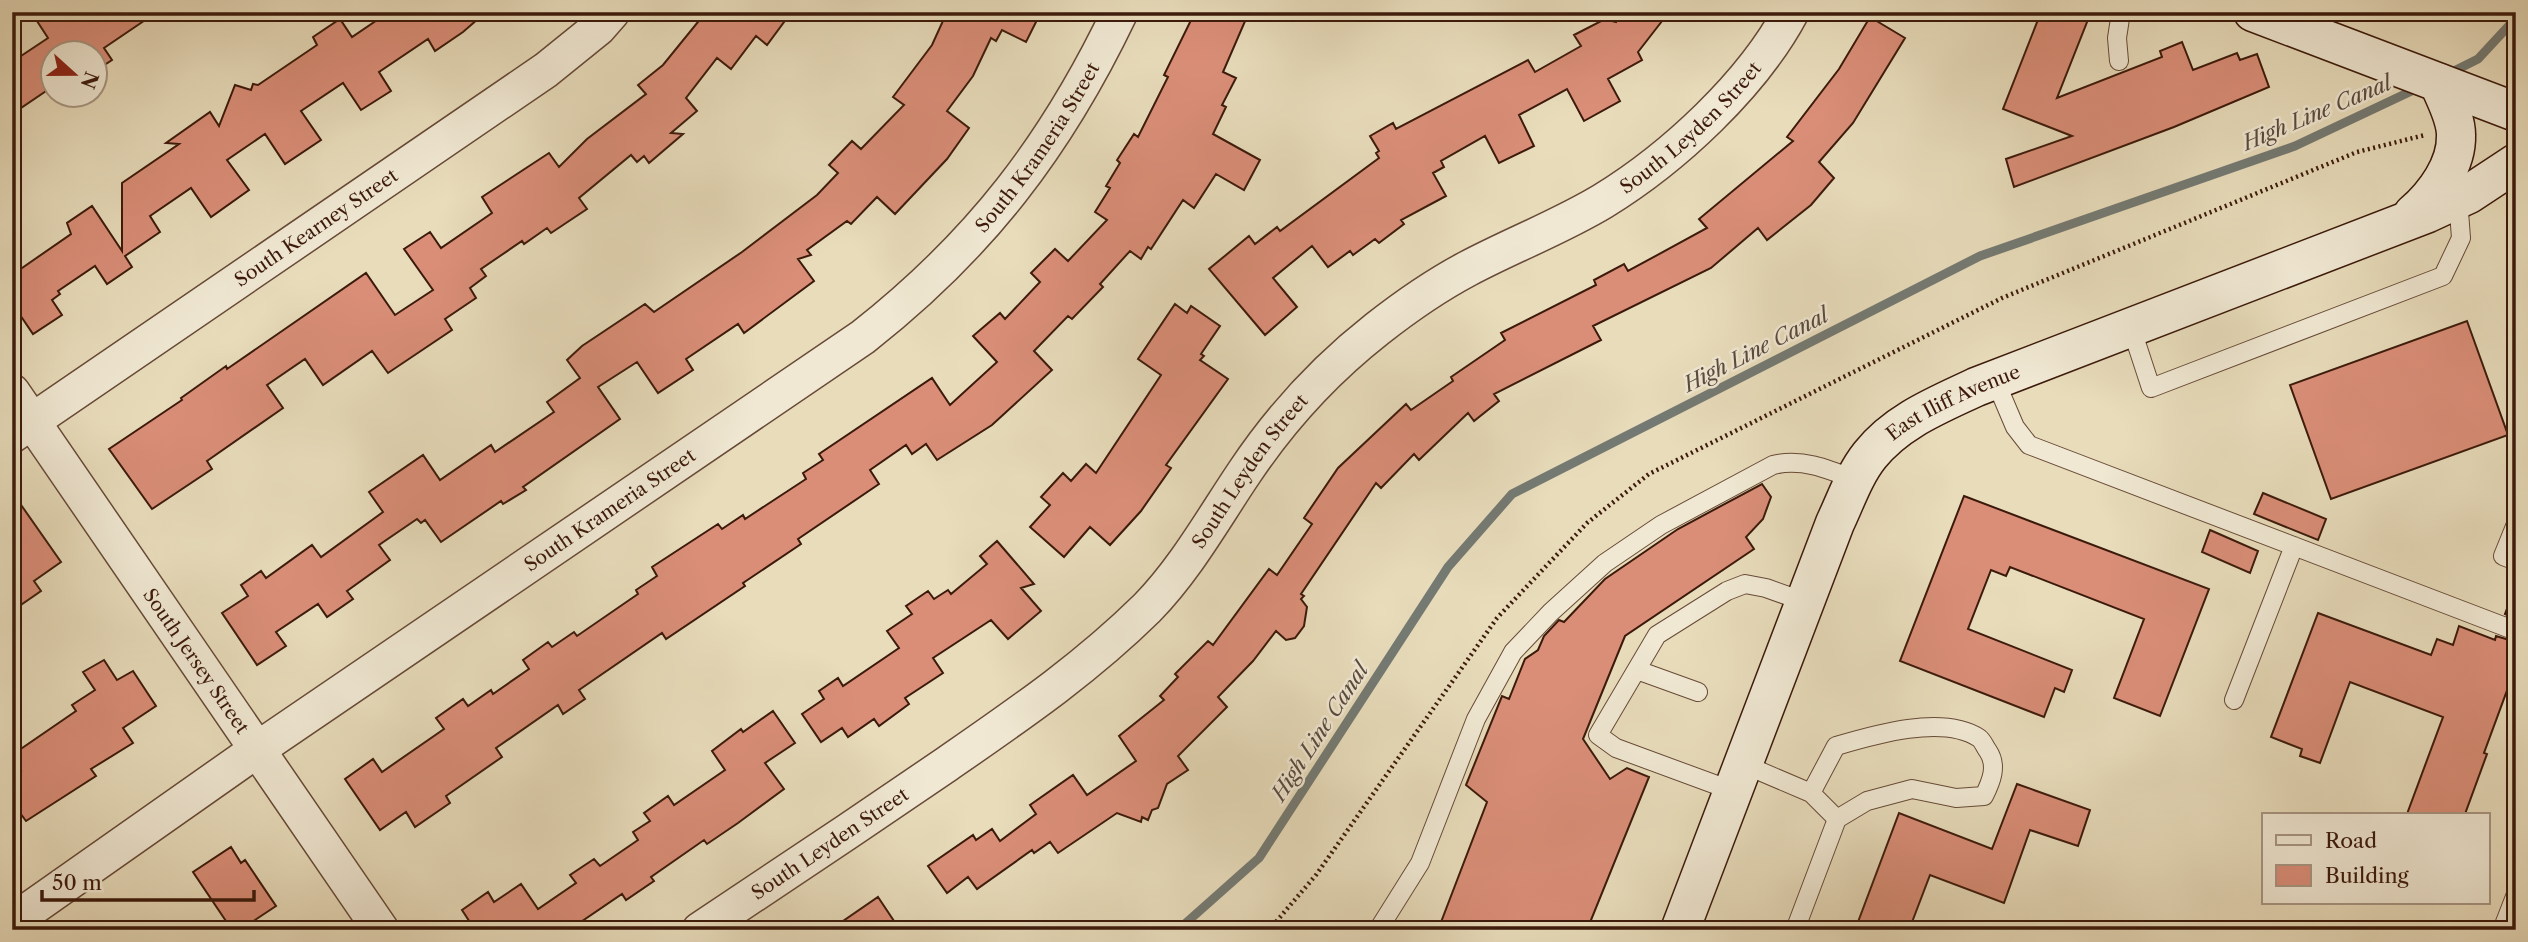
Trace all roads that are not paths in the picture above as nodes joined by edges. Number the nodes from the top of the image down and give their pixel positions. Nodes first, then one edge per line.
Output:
1 (612, 12) edge
2 (1119, 12) edge
3 (1791, 12) edge
4 (2121, 12) edge
5 (2253, 12) edge
6 (2119, 61) dead end
7 (2437, 82) junction
8 (2516, 112) edge
9 (2516, 163) edge
10 (2458, 199) junction
11 (2406, 221) junction
12 (2131, 327) junction
13 (1995, 380) junction
14 (12, 392) edge
15 (22, 428) edge
16 (1854, 480) junction
17 (2516, 524) edge
18 (2294, 546) junction
19 (2516, 561) edge
20 (1805, 602) junction
21 (2516, 631) edge
22 (1637, 670) junction
23 (1698, 692) dead end
24 (2234, 700) dead end
25 (258, 750) junction
26 (1738, 778) junction
27 (1811, 793) junction
28 (1837, 819) junction
29 (2516, 894) edge
30 (12, 922) edge
31 (381, 930) edge
32 (700, 930) edge
33 (1378, 930) edge
34 (1680, 930) edge
35 (1795, 930) edge
36 (2502, 930) edge

1 - 15 street, South Kearney Street
2 - 25 street, South Krameria Street
3 - 32 street, South Leyden Street
4 - 6 lane
5 - 7 street
7 - 8 street
7 - 11 street
9 - 10 street, East Iliff Avenue
10 - 11 street, East Iliff Avenue
10 - 12 lane
11 - 12 street, East Iliff Avenue
12 - 13 street, East Iliff Avenue
13 - 16 street, East Iliff Avenue
13 - 18 lane
14 - 15 street, South Jersey Street
15 - 25 street, South Jersey Street
16 - 20 street, East Iliff Avenue
16 - 33 lane
17 - 19 lane
18 - 21 lane
18 - 24 lane
20 - 22 lane
20 - 26 street, East Iliff Avenue
22 - 23 lane
22 - 26 lane
25 - 30 street, South Krameria Street
25 - 31 street, South Jersey Street
26 - 27 lane
26 - 34 street, East Iliff Avenue
27 - 28 lane
27 - 28 lane
28 - 35 lane
29 - 36 lane

